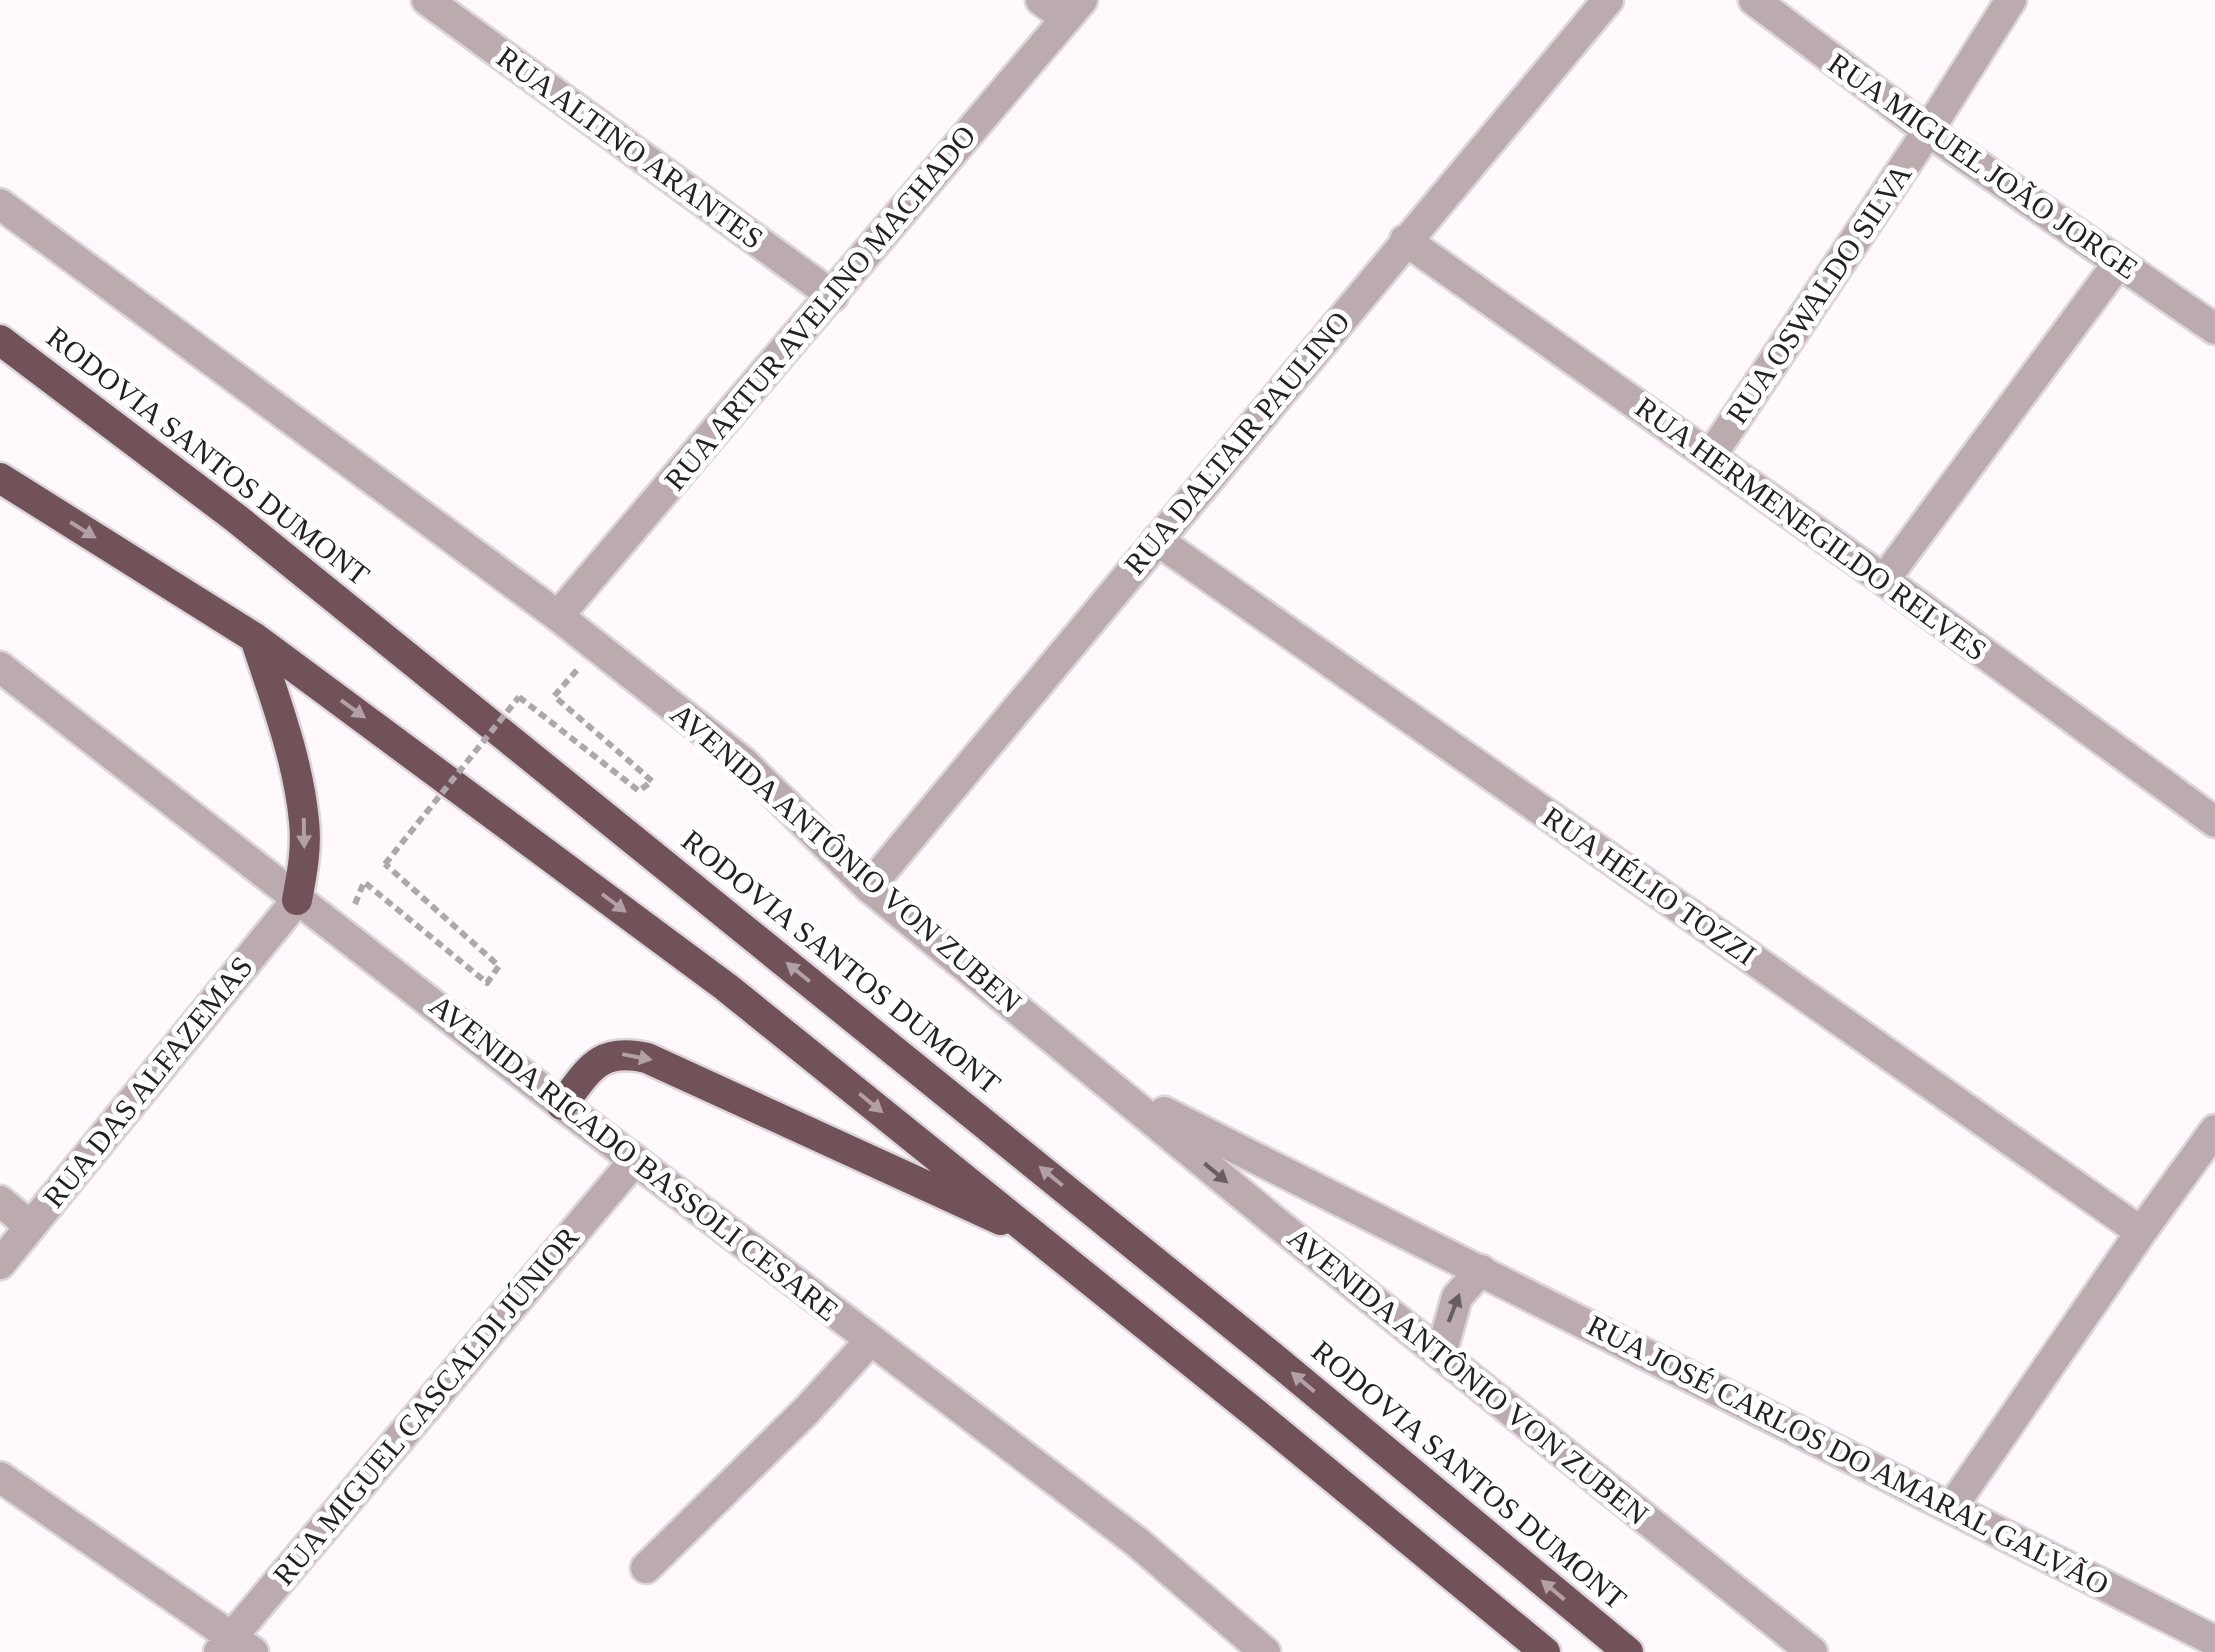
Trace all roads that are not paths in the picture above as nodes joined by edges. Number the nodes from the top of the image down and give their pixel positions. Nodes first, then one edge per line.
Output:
1 (428, 0) edge
2 (1040, 0) edge
3 (1608, 0) edge
4 (1754, 0) edge
5 (2012, 0) edge
6 (1074, 9) edge
7 (1928, 131) junction
8 (0, 204) edge
9 (1405, 240) junction
10 (2119, 262) junction
11 (833, 296) junction
12 (2215, 328) edge
13 (0, 340) edge
14 (1710, 457) junction
15 (0, 478) edge
16 (1157, 540) junction
17 (1884, 580) junction
18 (558, 616) junction
19 (255, 638) junction
20 (0, 668) edge
21 (2215, 822) edge
22 (868, 887) junction
23 (298, 900) junction
24 (1115, 1088) junction
25 (562, 1105) junction
26 (2215, 1130) edge
27 (634, 1160) junction
28 (0, 1201) edge
29 (30, 1226) junction
30 (2141, 1232) junction
31 (1034, 1234) junction
32 (0, 1264) edge
33 (1481, 1270) junction
34 (871, 1340) junction
35 (1441, 1354) junction
36 (0, 1478) edge
37 (1952, 1507) junction
38 (646, 1568) dead end
39 (2215, 1641) edge
40 (234, 1647) edge
41 (1265, 1652) edge
42 (1545, 1652) edge
43 (1628, 1652) edge
44 (1812, 1652) edge

1 - 11 street, RUA ALTINO ARANTES
2 - 6 street
3 - 9 street, RUA DALTAIR PAULINO
4 - 7 street, RUA MIGUEL JOÃO JORGE
5 - 7 street, RUA OSWALDO SILVA
6 - 11 street, RUA ARTUR AVELINO MACHADO
7 - 10 street, RUA MIGUEL JOÃO JORGE
7 - 14 street, RUA OSWALDO SILVA
8 - 18 street, AVENIDA ANTÔNIO VON ZUBEN
9 - 14 street, RUA HERMENEGILDO RELVES
9 - 16 street, RUA DALTAIR PAULINO
10 - 12 street, RUA MIGUEL JOÃO JORGE
10 - 17 street
11 - 18 street, RUA ARTUR AVELINO MACHADO
43 -> 13 highway, RODOVIA SANTOS DUMONT
14 - 17 street, RUA HERMENEGILDO RELVES
15 -> 19 highway
16 - 22 street, RUA DALTAIR PAULINO
16 - 30 street, RUA HÉLIO TOZZI
17 - 21 street, RUA HERMENEGILDO RELVES
18 - 22 street, AVENIDA ANTÔNIO VON ZUBEN
19 -> 23 highway
19 -> 31 highway
20 - 23 street, AVENIDA RICADO BASSOLI CESARE
22 - 24 street, AVENIDA ANTÔNIO VON ZUBEN
23 - 25 street, AVENIDA RICADO BASSOLI CESARE
23 - 29 street, RUA DAS ALFAZEMAS
24 - 33 street, RUA JOSÉ CARLOS DO AMARAL GALVÃO
24 -> 35 street, AVENIDA ANTÔNIO VON ZUBEN
25 - 27 street, AVENIDA RICADO BASSOLI CESARE
25 -> 31 highway
26 - 30 street
27 - 34 street, AVENIDA RICADO BASSOLI CESARE
27 - 40 street, RUA MIGUEL CASCALDI JÚNIOR
28 - 29 street
29 - 32 street, RUA DAS ALFAZEMAS
30 - 37 street
31 - 42 highway
35 -> 33 street
33 - 37 street, RUA JOSÉ CARLOS DO AMARAL GALVÃO
34 - 38 street
34 - 41 street, AVENIDA RICADO BASSOLI CESARE
35 - 44 street, AVENIDA ANTÔNIO VON ZUBEN
36 - 40 street
37 - 39 street, RUA JOSÉ CARLOS DO AMARAL GALVÃO

